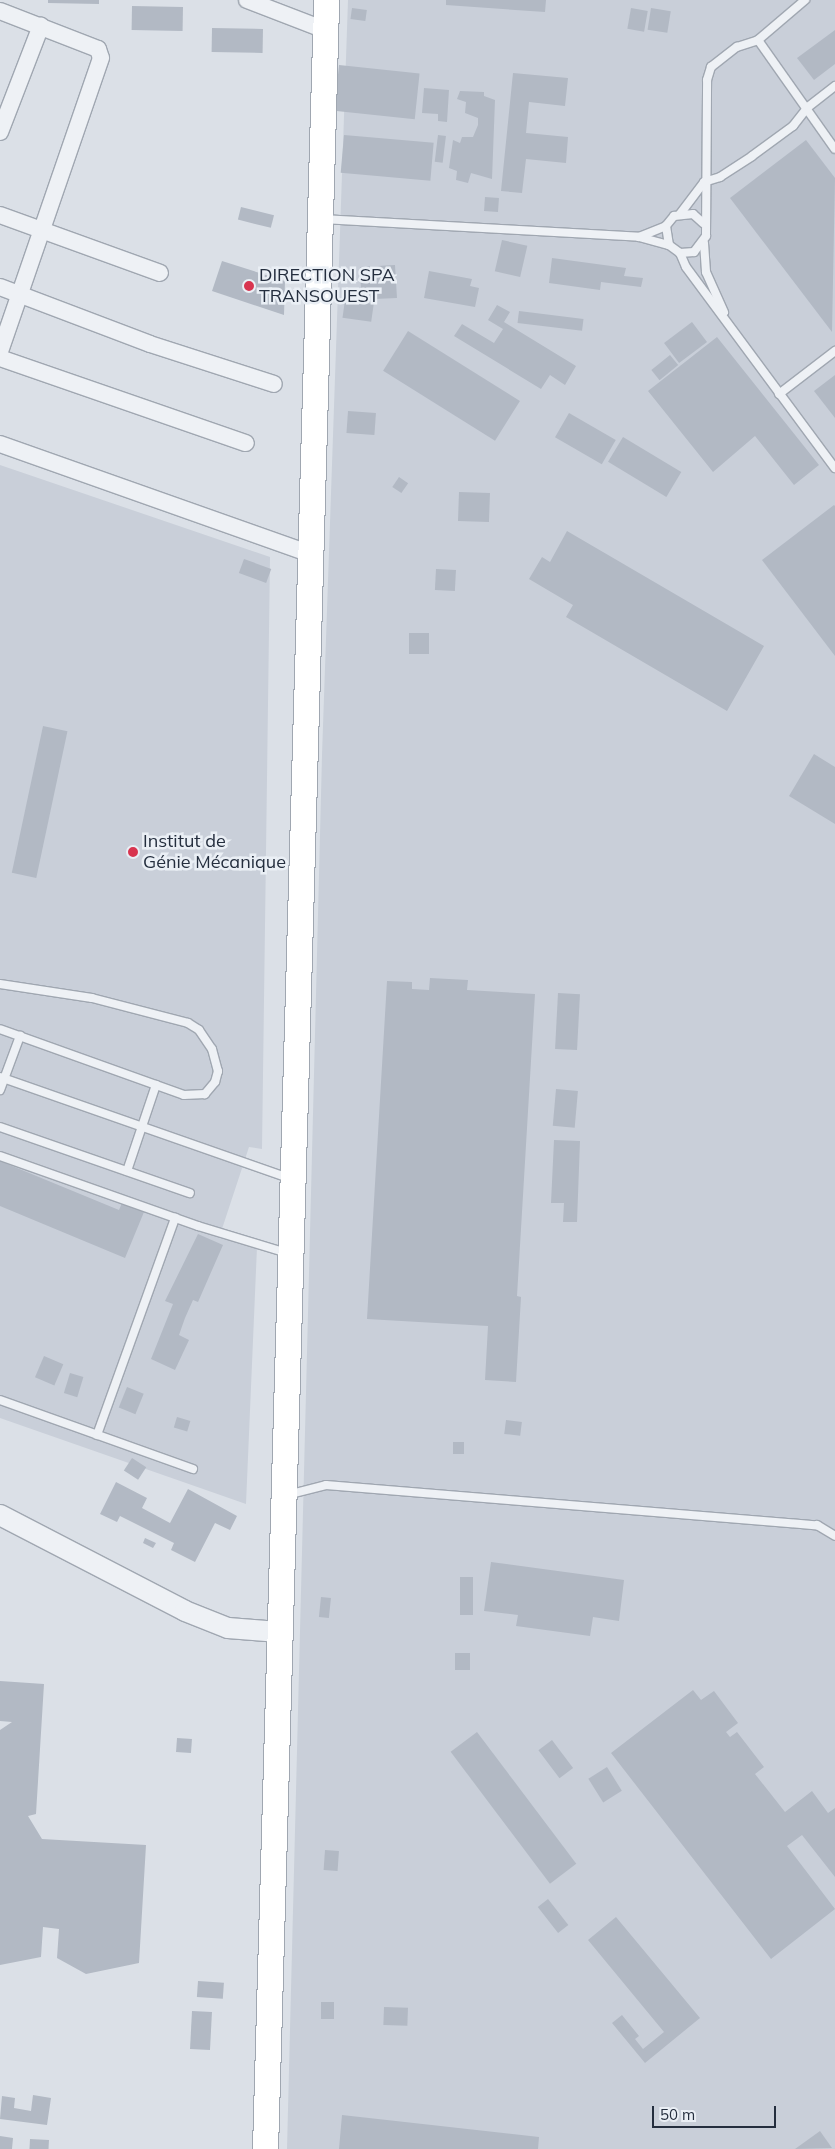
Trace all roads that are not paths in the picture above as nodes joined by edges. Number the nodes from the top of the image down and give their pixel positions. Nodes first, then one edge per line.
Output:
1 (247, 0) edge
2 (326, 0) edge
3 (805, 0) edge
4 (0, 11) edge
5 (40, 26) junction
6 (325, 30) junction
7 (758, 40) junction
8 (835, 86) edge
9 (808, 107) junction
10 (0, 132) edge
11 (835, 149) edge
12 (704, 182) junction
13 (680, 214) junction
14 (0, 215) edge
15 (320, 219) junction
16 (703, 223) junction
17 (666, 226) junction
18 (43, 231) junction
19 (639, 237) junction
20 (704, 243) junction
21 (669, 245) junction
22 (680, 253) junction
23 (160, 273) dead end
24 (0, 287) edge
25 (20, 295) junction
26 (735, 334) junction
27 (835, 351) edge
28 (0, 352) edge
29 (0, 358) edge
30 (274, 384) dead end
31 (779, 394) junction
32 (246, 443) dead end
33 (0, 444) edge
34 (835, 468) edge
35 (311, 554) junction
36 (0, 984) edge
37 (0, 1029) edge
38 (20, 1036) junction
39 (2, 1078) edge
40 (156, 1085) junction
41 (0, 1090) edge
42 (0, 1127) edge
43 (141, 1128) junction
44 (0, 1156) edge
45 (127, 1171) junction
46 (292, 1180) junction
47 (190, 1193) dead end
48 (175, 1218) junction
49 (290, 1254) junction
50 (0, 1400) edge
51 (97, 1435) junction
52 (193, 1470) dead end
53 (283, 1496) junction
54 (0, 1515) edge
55 (835, 1536) edge
56 (279, 1632) junction
57 (265, 2149) edge

1 - 6 street
2 - 6 main road
3 - 7 lane
4 - 5 street
5 - 10 street
5 - 18 street
6 - 15 main road
7 - 9 lane
7 - 12 lane
8 - 9 lane
9 - 11 lane
9 - 12 lane
12 - 13 lane
12 - 16 lane
13 - 16 lane
13 - 17 lane
14 - 18 street
15 - 19 lane
15 - 35 main road
16 - 20 lane
17 - 19 lane
17 - 21 lane
18 - 23 street
18 - 25 street
19 - 21 lane
20 - 22 lane
20 - 26 lane
21 - 22 lane
22 - 26 lane
24 - 25 street
25 - 28 street
25 - 30 street
26 - 31 lane
27 - 31 lane
29 - 32 street
31 - 34 lane
33 - 35 street
35 - 46 main road
36 - 40 lane
37 - 38 lane
38 - 39 lane
38 - 40 lane
39 - 41 lane
39 - 43 lane
40 - 43 lane
42 - 45 lane
43 - 45 lane
43 - 46 lane
44 - 48 lane
45 - 47 lane
46 - 49 main road
48 - 49 lane
48 - 51 lane
49 - 53 main road
50 - 51 lane
51 - 52 lane
53 - 55 lane
53 - 56 main road
54 - 56 street
56 - 57 main road

